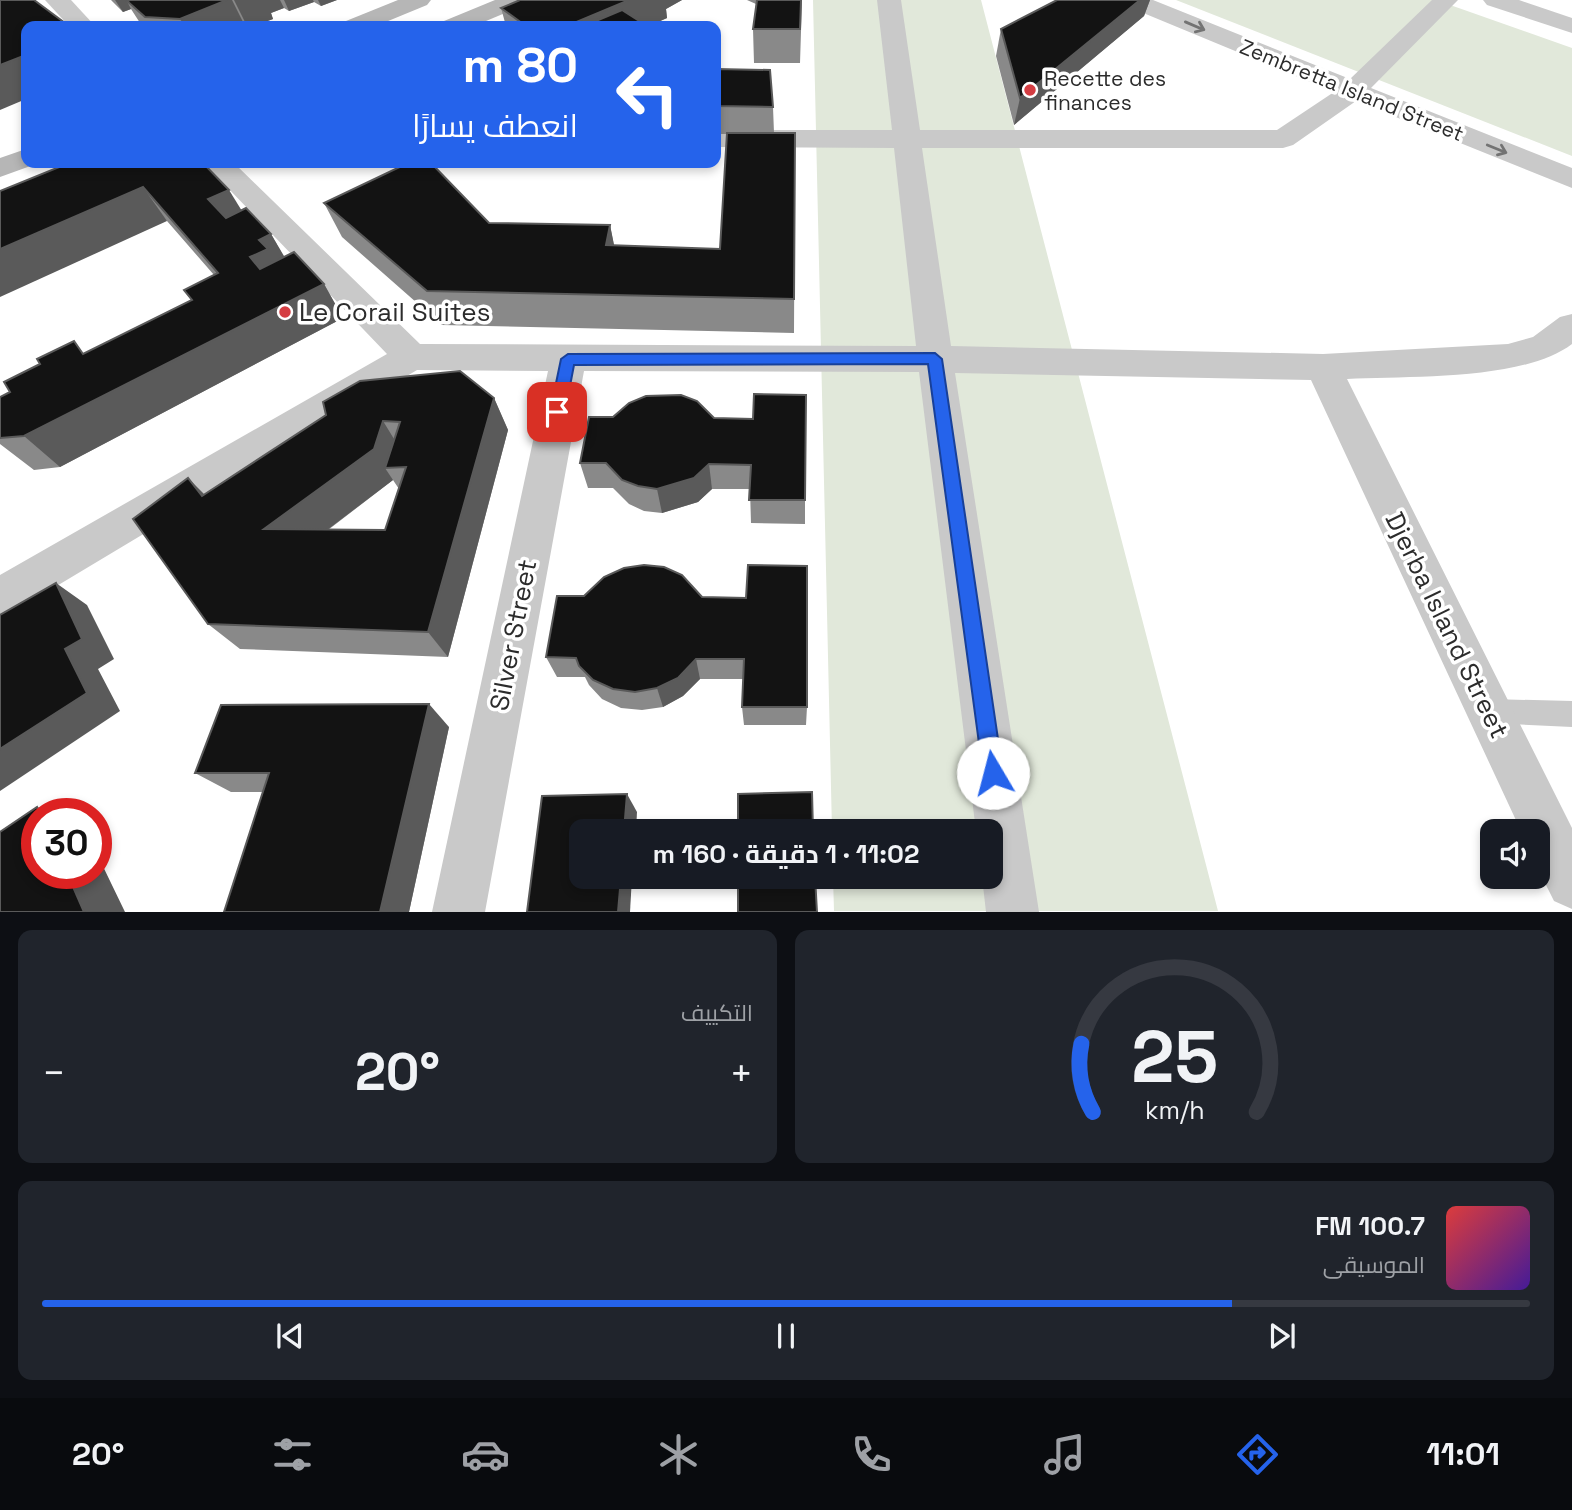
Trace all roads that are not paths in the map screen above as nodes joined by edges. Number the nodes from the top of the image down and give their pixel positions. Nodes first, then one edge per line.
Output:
1 (57, 0) edge
2 (419, 0) edge
3 (516, 0) edge
4 (889, 0) edge
5 (1132, 0) edge
6 (1447, 0) edge
7 (1495, 0) edge
8 (78, 21) edge
9 (367, 21) edge
10 (468, 21) edge
11 (1572, 26) edge
12 (1353, 91) junction
13 (721, 139) edge
14 (907, 139) junction
15 (21, 160) edge
16 (0, 168) edge
17 (223, 168) edge
18 (1572, 179) edge
19 (1572, 326) edge
20 (411, 357) junction
21 (568, 359) junction
22 (935, 359) junction
23 (1323, 367) junction
24 (0, 597) edge
25 (1489, 711) junction
26 (1572, 714) edge
27 (1572, 883) edge
28 (458, 912) edge
29 (1013, 912) edge

1 - 8 street
2 - 9 main road
3 - 10 main road
4 - 14 street
5 -> 12 street, Zembretta Island Street
6 - 12 street
7 - 11 street
12 - 14 street
12 -> 18 street, Zembretta Island Street
13 - 14 street
14 - 22 street
15 - 16 main road
17 - 20 street
19 - 23 street
20 - 21 street
20 - 24 street
21 - 22 street
21 - 28 street, Silver Street
22 - 23 street
22 - 29 street
23 - 25 street, Djerba Island Street
25 - 26 lane
25 - 27 street, Djerba Island Street

